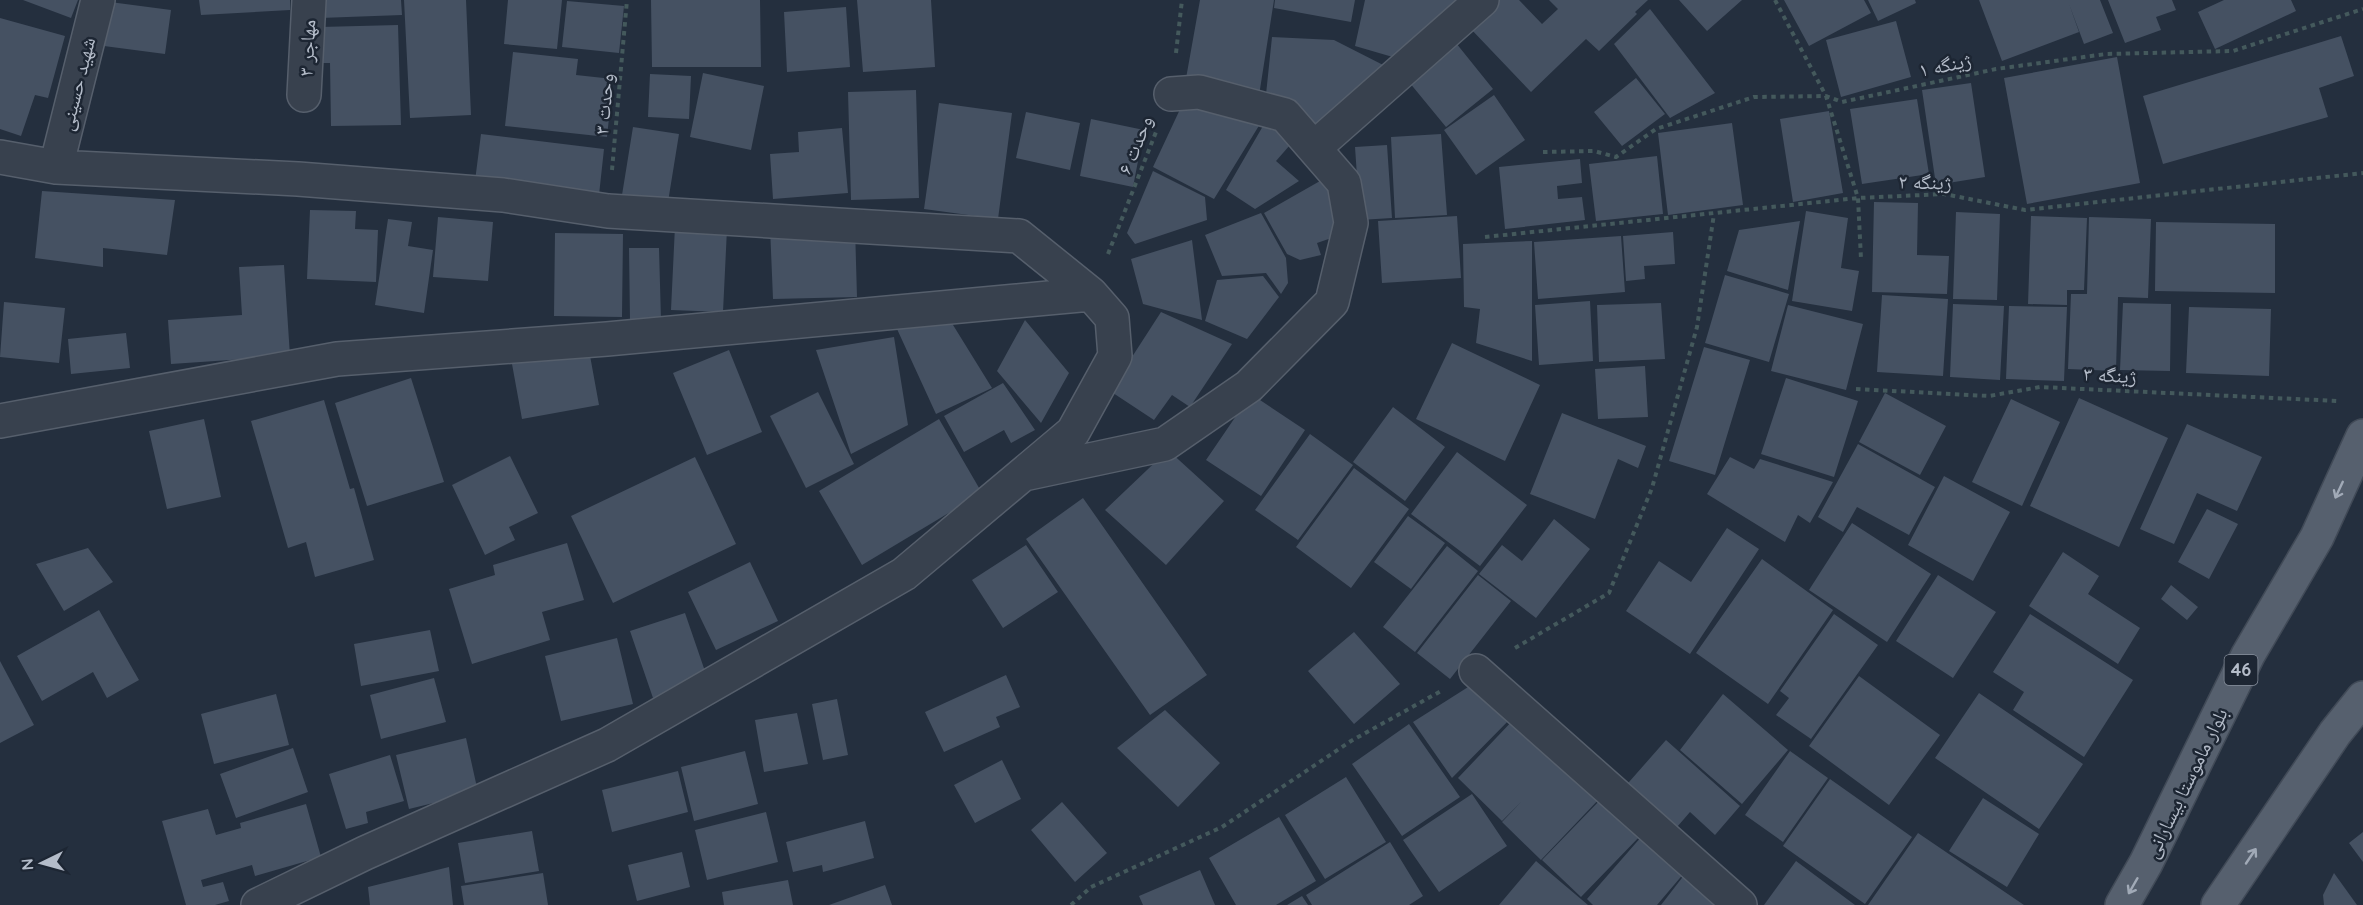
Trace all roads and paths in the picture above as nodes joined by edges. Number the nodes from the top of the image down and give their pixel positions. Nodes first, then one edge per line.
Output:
1 (98, 0) edge
2 (309, 0) edge
3 (627, 0) edge
4 (1182, 0) edge
5 (1482, 0) edge
6 (1775, 0) edge
7 (2363, 9) edge
8 (1171, 94) junction
9 (304, 95) dead end
10 (1826, 96) junction
11 (1314, 148) junction
12 (1543, 152) dead end
13 (0, 157) edge
14 (56, 167) junction
15 (2363, 173) edge
16 (1858, 198) junction
17 (608, 210) junction
18 (1714, 214) junction
19 (1485, 237) dead end
20 (1861, 259) dead end
21 (1092, 294) junction
22 (1856, 389) dead end
23 (2339, 401) dead end
24 (0, 421) edge
25 (2363, 436) edge
26 (1019, 475) junction
27 (1476, 671) junction
28 (2363, 698) edge
29 (2223, 902) edge
30 (258, 905) edge
31 (1071, 905) edge
32 (1740, 905) edge
33 (2122, 905) edge

1 - 14 street, شهید حسینی
2 - 9 street, مهاجر ۳
3 - 17 path, وحدت ۳
4 - 8 path, وحدت ۶
5 - 11 street
6 - 10 path
7 - 10 path, ژینگه ۱
8 - 11 street
8 - 21 path, وحدت ۶
10 - 12 path, ژینگه ۱
10 - 16 path
11 - 26 street
13 - 14 street
14 - 17 street
15 - 16 path, ژینگه ۲
16 - 18 path, ژینگه ۲
16 - 20 path
17 - 21 street
18 - 19 path, ژینگه ۲
18 - 27 path
21 - 24 street
21 - 26 street
22 - 23 path, ژینگه ۳
25 -> 33 main road, بلوار ماموستا بیسارانی / 46
26 - 30 street
27 - 31 path
27 - 32 street
29 -> 28 main road

